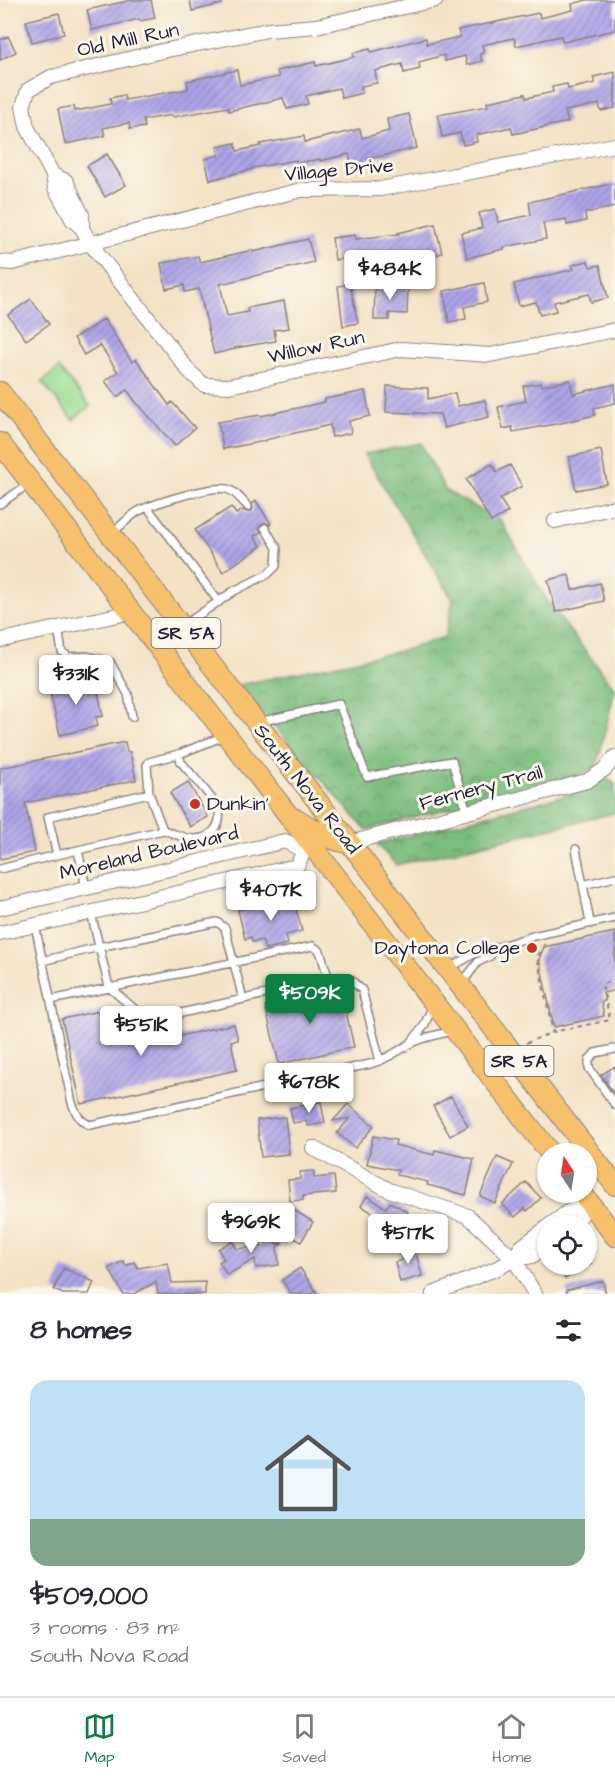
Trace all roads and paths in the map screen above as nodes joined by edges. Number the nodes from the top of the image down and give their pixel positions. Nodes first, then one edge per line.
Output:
1 (436, 0) edge
2 (615, 145) edge
3 (90, 243) junction
4 (6, 262) edge
5 (0, 272) edge
6 (615, 330) edge
7 (0, 393) edge
8 (0, 443) edge
9 (31, 482) junction
10 (0, 504) edge
11 (248, 507) dead end
12 (615, 507) edge
13 (148, 508) junction
14 (555, 521) dead end
15 (265, 528) dead end
16 (110, 535) junction
17 (219, 602) junction
18 (132, 612) junction
19 (182, 627) junction
20 (58, 628) junction
21 (1, 641) edge
22 (132, 717) dead end
23 (256, 723) junction
24 (226, 735) junction
25 (179, 754) junction
26 (615, 758) edge
27 (149, 793) junction
28 (467, 812) junction
29 (286, 813) junction
30 (163, 830) junction
31 (349, 843) junction
32 (576, 849) dead end
33 (78, 850) junction
34 (310, 851) junction
35 (57, 855) junction
36 (0, 868) edge
37 (372, 873) junction
38 (615, 877) edge
39 (583, 885) junction
40 (86, 888) junction
41 (0, 908) edge
42 (91, 913) junction
43 (615, 918) edge
44 (590, 923) junction
45 (35, 925) junction
46 (0, 933) edge
47 (99, 947) junction
48 (495, 948) junction
49 (542, 951) dead end
50 (42, 961) junction
51 (234, 964) junction
52 (447, 969) junction
53 (329, 980) junction
54 (615, 980) edge
55 (460, 986) junction
56 (109, 987) junction
57 (243, 999) junction
58 (51, 1000) junction
59 (434, 1002) junction
60 (615, 1019) edge
61 (610, 1020) junction
62 (455, 1030) junction
63 (553, 1032) junction
64 (523, 1044) dead end
65 (409, 1045) junction
66 (615, 1049) edge
67 (380, 1061) junction
68 (615, 1105) edge
69 (542, 1143) edge
70 (314, 1148) dead end
71 (613, 1179) edge
72 (579, 1203) edge
73 (589, 1203) edge
74 (564, 1215) edge
75 (537, 1235) edge
76 (615, 1236) edge
77 (537, 1252) edge
78 (514, 1259) junction
79 (433, 1294) edge
80 (535, 1294) edge

1 - 3 street, Old Mill Run
2 - 3 street, Village Drive
3 - 4 street, Village Drive
3 - 6 street, Willow Run
4 - 5 street
7 - 16 main road, South Nova Road / SR 5A
8 - 9 main road, South Nova Road / SR 5A
9 - 10 lane
9 - 18 main road, South Nova Road / SR 5A
11 - 13 lane
12 - 14 street
13 - 16 lane
13 - 17 lane
15 - 17 lane
16 - 19 main road, South Nova Road / SR 5A
17 - 19 lane
18 - 19 main road
18 - 20 street
18 - 24 main road, South Nova Road / SR 5A
19 - 23 main road, South Nova Road / SR 5A
20 - 21 street
20 - 22 lane
23 - 28 lane
23 - 31 main road, South Nova Road / SR 5A
24 - 25 lane
24 - 29 main road, South Nova Road / SR 5A
25 - 27 lane
25 - 30 lane
26 - 28 street, Fernery Trail
27 - 30 lane
27 - 35 lane
28 - 31 street, Fernery Trail
29 - 31 main road
29 - 34 main road, South Nova Road / SR 5A
30 - 33 lane
31 - 37 main road, South Nova Road / SR 5A
32 - 39 lane
33 - 35 lane
33 - 40 lane
34 - 37 main road
34 - 40 street, Moreland Boulevard
34 - 42 street
34 - 59 main road, South Nova Road / SR 5A
35 - 36 lane
37 - 52 main road, South Nova Road / SR 5A
38 - 39 lane
39 - 44 lane
40 - 41 street, Moreland Boulevard
40 - 42 street
42 - 45 street
42 - 47 lane
43 - 44 lane
44 - 48 lane
45 - 46 street
45 - 50 lane
47 - 50 lane
47 - 51 lane
47 - 56 lane
48 - 52 lane
48 - 55 lane
49 - 63 path
50 - 58 lane
51 - 53 lane
51 - 56 lane
51 - 57 lane
52 - 55 main road, South Nova Road / SR 5A
53 - 57 lane
53 - 67 lane
54 - 61 path
55 - 71 main road, South Nova Road / SR 5A
56 - 57 lane
56 - 58 lane
58 - 67 lane
59 - 62 main road, South Nova Road / SR 5A
59 - 65 lane
60 - 61 path
61 - 63 path
62 - 65 lane
62 - 69 main road, South Nova Road / SR 5A
63 - 64 path
65 - 67 lane
66 - 68 lane
70 - 78 street
72 - 74 street
73 - 76 main road
75 - 78 street
77 - 78 street
78 - 79 street
78 - 80 street

